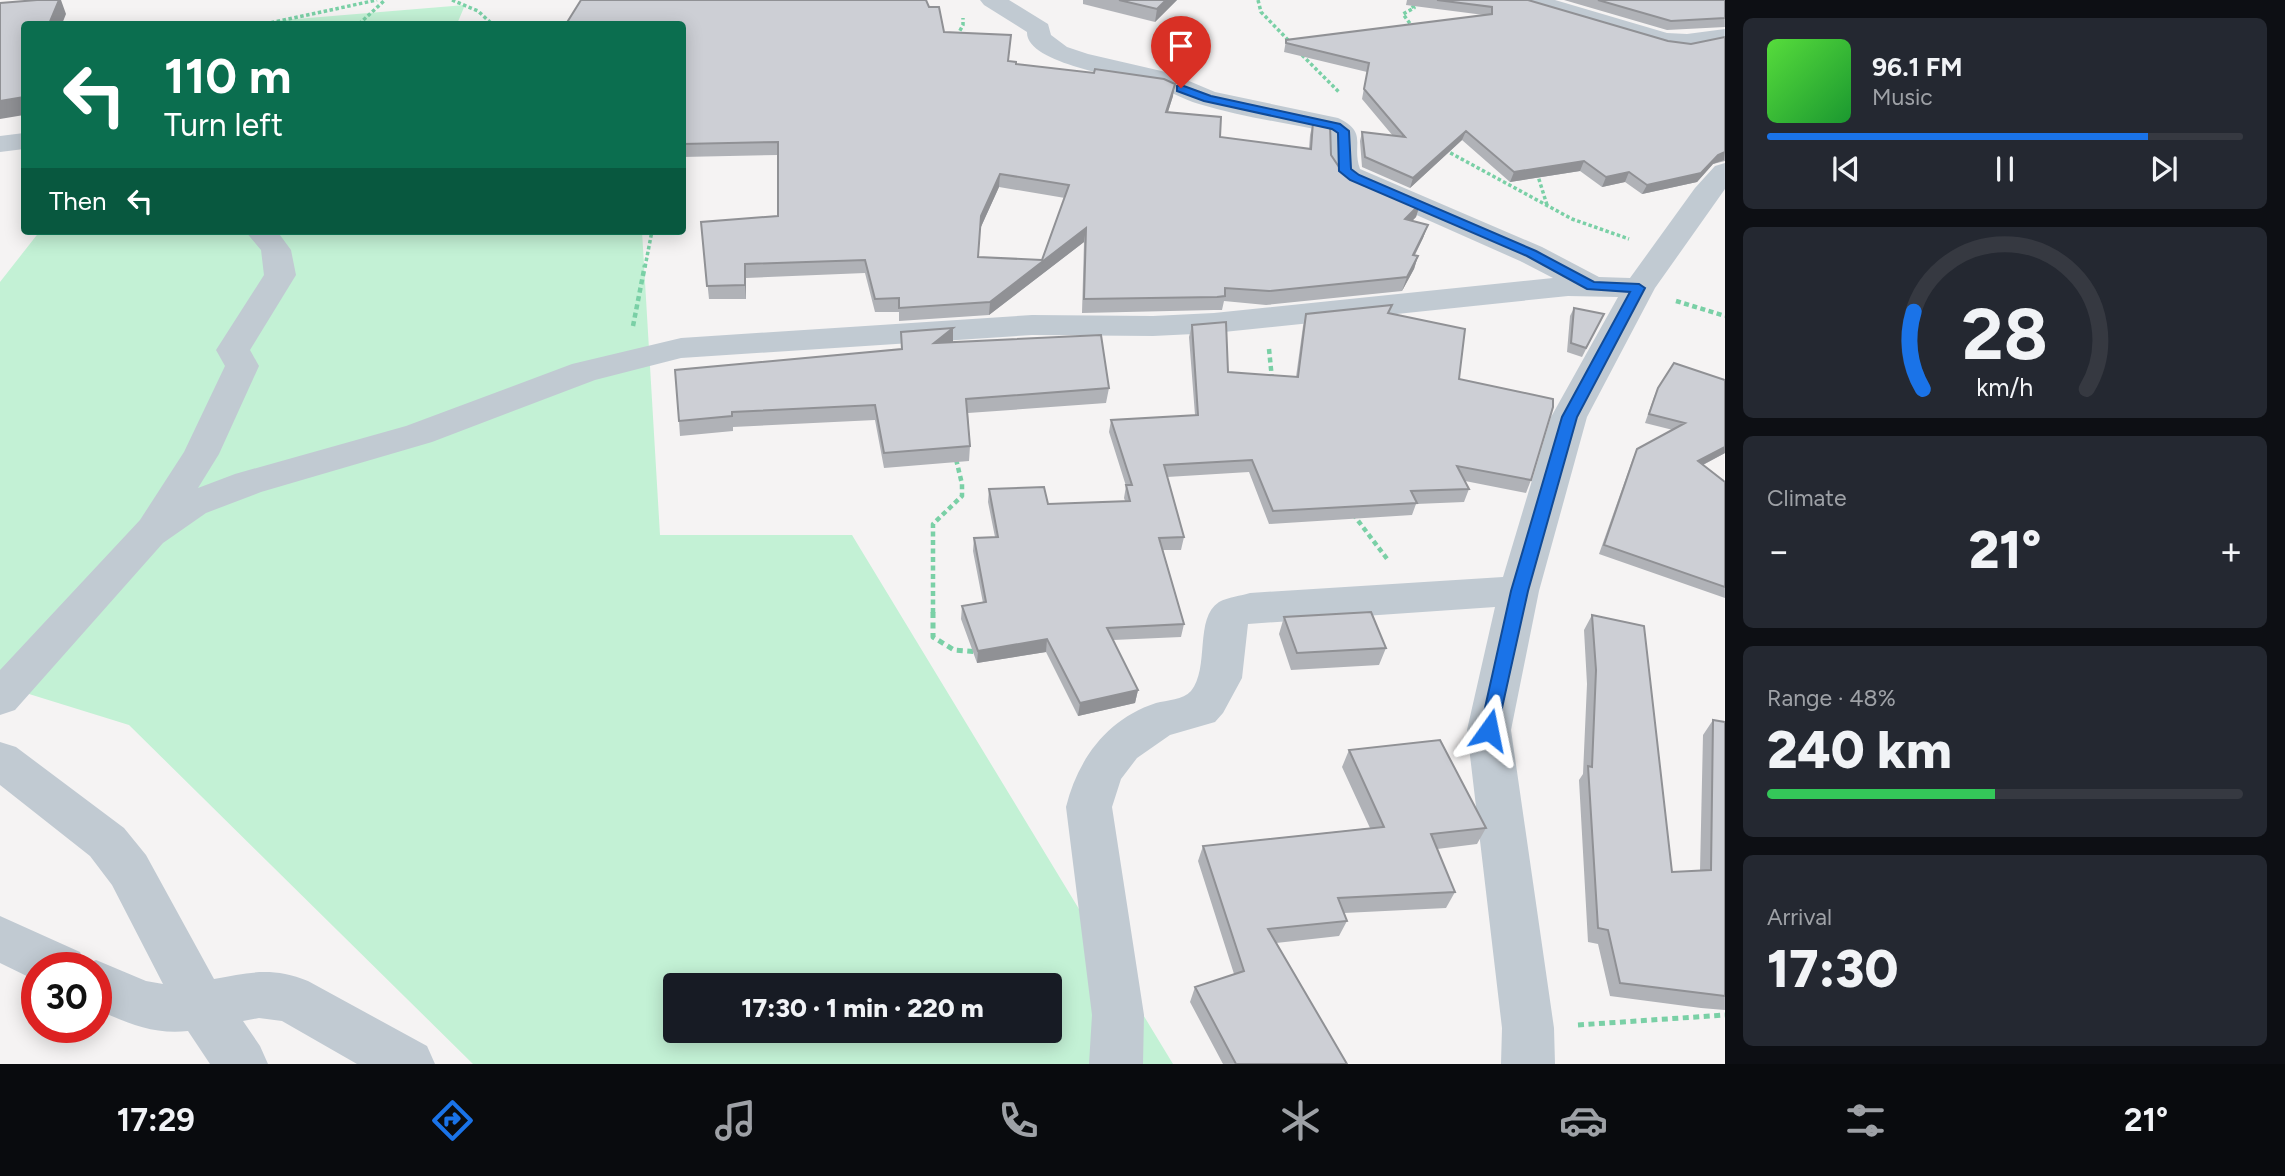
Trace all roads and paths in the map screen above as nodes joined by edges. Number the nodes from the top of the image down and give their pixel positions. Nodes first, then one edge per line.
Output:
1 (377, 0) edge
2 (386, 0) edge
3 (452, 0) edge
4 (992, 0) edge
5 (1258, 0) edge
6 (1409, 0) edge
7 (1529, 0) edge
8 (961, 11) dead end
9 (279, 21) edge
10 (362, 21) edge
11 (489, 21) edge
12 (1417, 32) edge
13 (1725, 36) edge
14 (955, 40) edge
15 (1349, 102) dead end
16 (21, 141) edge
17 (0, 144) edge
18 (1439, 146) edge
19 (1533, 170) edge
20 (1725, 172) edge
21 (1547, 206) junction
22 (265, 235) edge
23 (651, 235) edge
24 (1667, 248) junction
25 (1591, 286) junction
26 (1638, 289) junction
27 (1266, 316) junction
28 (1725, 316) edge
29 (618, 362) junction
30 (1272, 386) edge
31 (954, 448) edge
32 (1350, 510) edge
33 (149, 533) junction
34 (1520, 591) junction
35 (1415, 597) junction
36 (992, 649) edge
37 (0, 698) edge
38 (0, 760) edge
39 (0, 939) edge
40 (28, 952) edge
41 (112, 991) edge
42 (201, 1005) junction
43 (1725, 1015) edge
44 (1528, 1046) edge
45 (241, 1064) edge
46 (408, 1064) edge
47 (1116, 1064) edge

1 - 9 path
2 - 10 path
3 - 11 path
4 - 25 street
5 - 15 path
6 - 12 path
7 - 13 street
8 - 14 path
16 - 17 street
18 - 21 path
19 - 21 path
20 - 24 street
21 - 24 path
22 - 33 street
23 - 29 path
24 - 26 street
25 - 26 street
25 - 27 street
26 - 28 path
26 - 34 street
27 - 29 street
27 - 30 path
29 - 33 street
31 - 36 path
32 - 35 path
33 - 37 street
34 - 35 street
34 - 44 street
35 - 47 street
38 - 42 street
39 - 40 street
41 - 42 street
42 - 45 street
42 - 46 street
43 - 44 path

